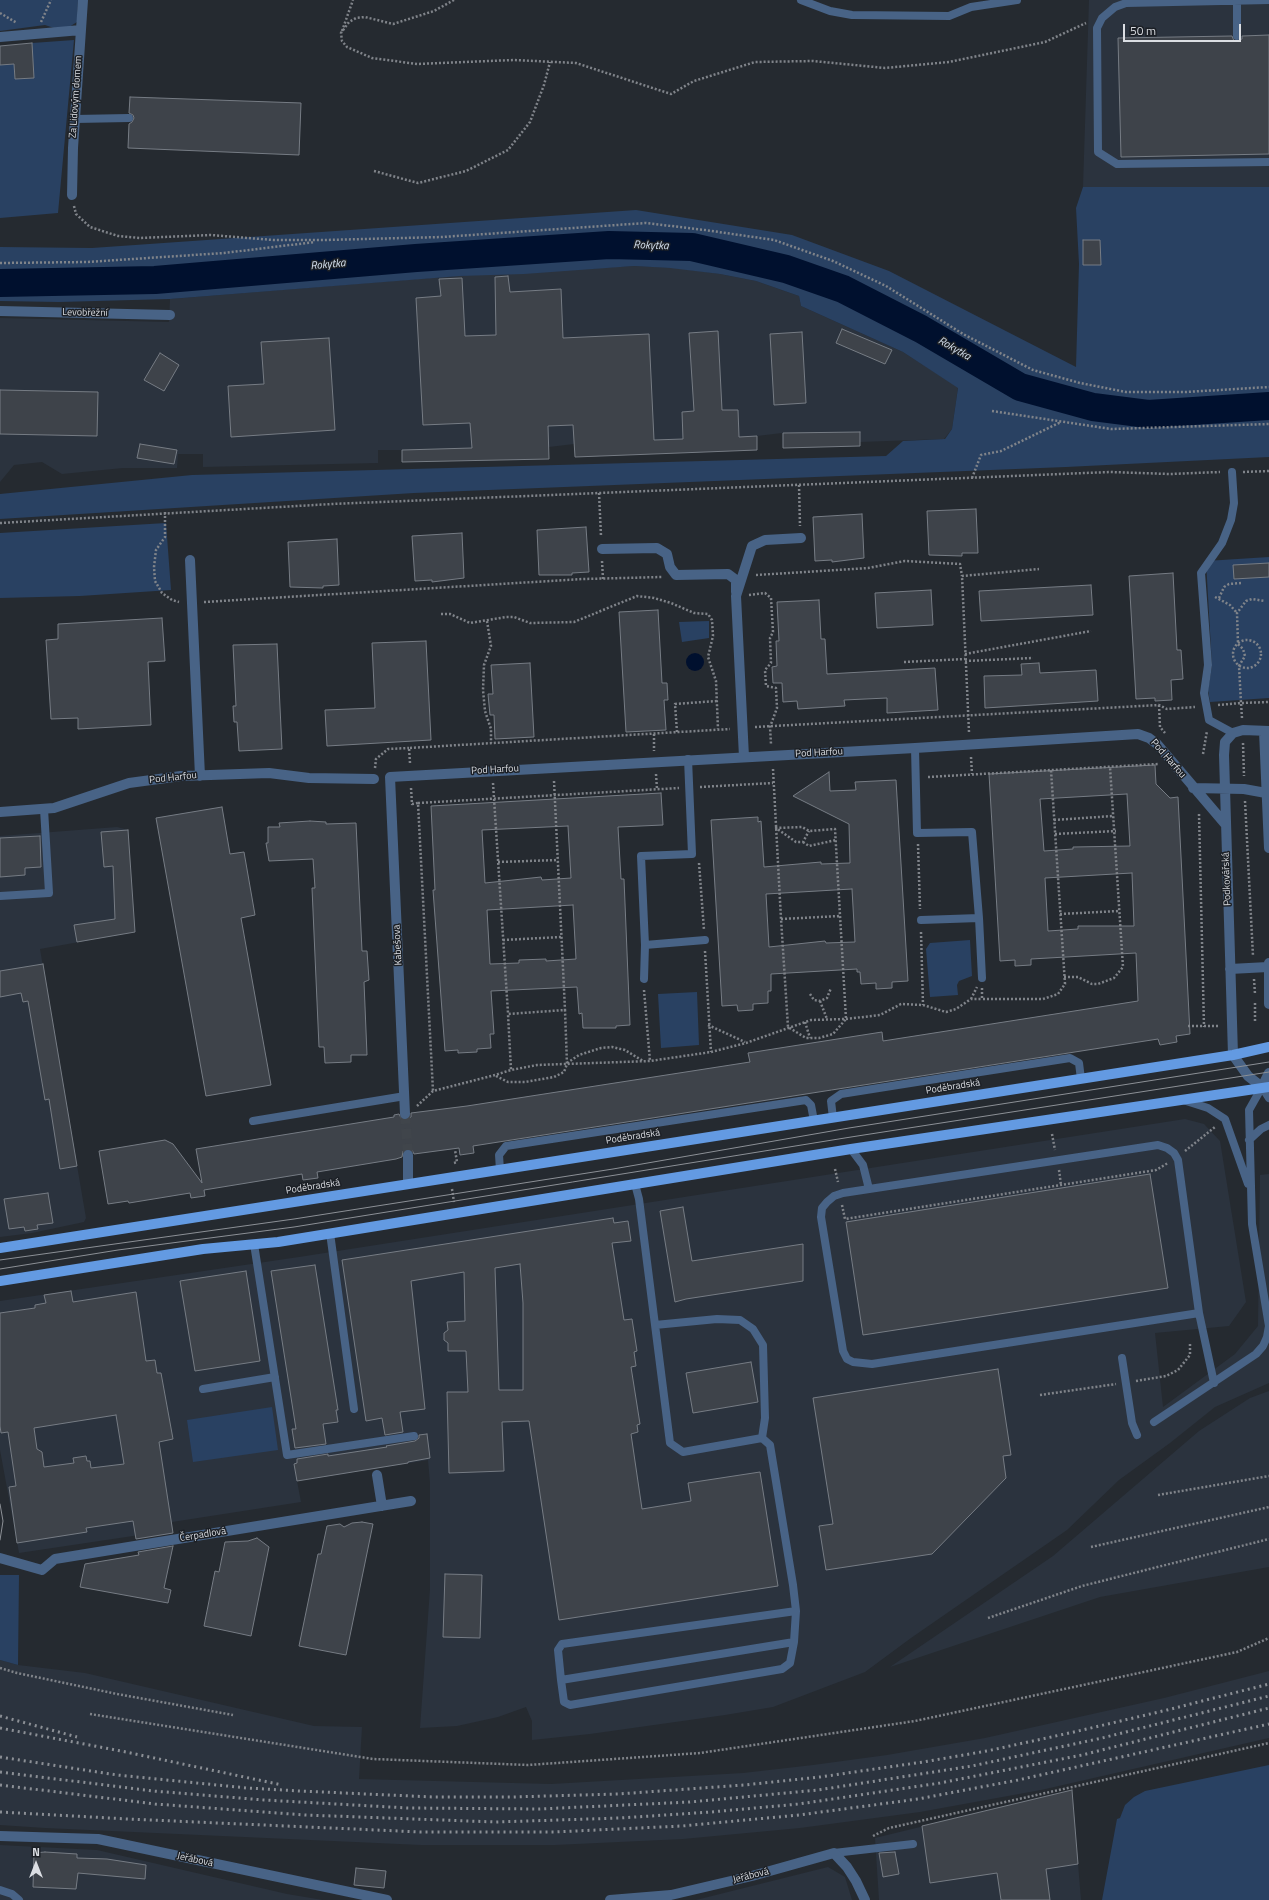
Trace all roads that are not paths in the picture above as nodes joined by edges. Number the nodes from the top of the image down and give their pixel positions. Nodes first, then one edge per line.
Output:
1 (83, 0) edge
2 (801, 0) edge
3 (1017, 0) edge
4 (1238, 0) edge
5 (1269, 0) edge
6 (81, 30) junction
7 (1237, 36) dead end
8 (0, 37) edge
9 (129, 118) dead end
10 (75, 119) junction
11 (1269, 162) edge
12 (72, 194) road end
13 (0, 311) edge
14 (170, 315) dead end
15 (1232, 472) road end
16 (801, 538) dead end
17 (602, 549) dead end
18 (190, 560) dead end
19 (736, 596) junction
20 (1238, 731) junction
21 (1267, 731) edge
22 (915, 748) junction
23 (744, 756) junction
24 (688, 759) junction
25 (200, 776) junction
26 (390, 777) joint
27 (374, 779) road end
28 (1193, 788) junction
29 (1224, 790) junction
30 (1266, 793) junction
31 (44, 809) junction
32 (0, 812) edge
33 (1226, 825) junction
34 (1269, 848) edge
35 (0, 896) edge
36 (979, 918) junction
37 (921, 920) dead end
38 (705, 940) dead end
39 (645, 945) junction
40 (1269, 965) edge
41 (1230, 969) junction
42 (982, 978) road end
43 (644, 979) road end
44 (1269, 1004) edge
45 (1269, 1047) edge
46 (1233, 1055) junction
47 (1269, 1074) edge
48 (1081, 1079) junction
49 (1265, 1087) edge
50 (405, 1096) junction
51 (1269, 1098) edge
52 (1180, 1100) junction
53 (405, 1111) tunnel mouth
54 (833, 1118) junction
55 (814, 1121) junction
56 (253, 1122) dead end
57 (1269, 1124) edge
58 (1249, 1140) junction
59 (851, 1149) junction
60 (408, 1156) tunnel mouth
61 (500, 1170) junction
62 (408, 1184) junction
63 (635, 1184) junction
64 (869, 1189) junction
65 (1250, 1193) junction
66 (330, 1233) junction
67 (254, 1244) junction
68 (0, 1248) edge
69 (0, 1281) edge
70 (1199, 1313) junction
71 (655, 1325) junction
72 (1122, 1358) dead end
73 (275, 1377) junction
74 (1214, 1383) junction
75 (203, 1389) dead end
76 (354, 1409) dead end
77 (1154, 1422) dead end
78 (1138, 1435) dead end
79 (414, 1436) dead end
80 (762, 1438) junction
81 (377, 1475) dead end
82 (411, 1501) dead end
83 (382, 1506) junction
84 (0, 1558) edge
85 (796, 1611) junction
86 (794, 1642) junction
87 (561, 1680) junction
88 (0, 1836) edge
89 (913, 1844) dead end
90 (834, 1853) junction
91 (0, 1890) edge
92 (19, 1900) edge
93 (387, 1900) edge
94 (610, 1900) edge
95 (865, 1900) edge

1 - 6 street, Za Lidovým domem
2 - 3 lane
4 - 5 lane
4 - 7 lane
4 - 11 lane
6 - 8 street
6 - 10 street, Za Lidovým domem
9 - 10 lane
10 - 12 street, Za Lidovým domem
13 - 14 street, Levobřežní
15 - 20 lane
16 - 19 street
17 - 19 street
18 - 25 street
19 - 23 street
20 - 21 street
20 - 29 street, Podkovářská
21 - 30 street
22 - 23 street, Pod Harfou
22 - 28 street, Pod Harfou
22 - 36 lane
23 - 24 street, Pod Harfou
24 - 26 street, Pod Harfou
24 - 39 lane
25 - 27 street, Pod Harfou
25 - 31 street, Pod Harfou
26 - 50 street, Kabešova
28 - 29 street, Pod Harfou
28 - 33 street
29 - 30 street
29 - 33 street, Podkovářská
30 - 34 street
31 - 32 street, Pod Harfou
31 - 35 lane
33 - 41 street, Podkovářská
36 - 37 lane
36 - 42 lane
38 - 39 lane
39 - 43 lane
40 - 41 street
40 - 44 street
41 - 46 street, Podkovářská
45 - 46 main road, Poděbradská
46 - 48 main road, Poděbradská
46 - 49 street
47 - 49 street
48 - 54 main road, Poděbradská
48 - 54 lane
49 - 51 lane
49 - 52 main road
49 - 58 lane
50 - 53 street, Kabešova
50 - 56 lane
52 - 59 main road
52 - 65 lane
54 - 55 main road, Poděbradská
55 - 61 main road, Poděbradská
55 - 61 lane
57 - 58 lane
58 - 65 lane
59 - 63 main road
59 - 64 lane
60 - 62 street
61 - 62 main road, Poděbradská
62 - 68 main road, Poděbradská
63 - 66 main road
63 - 71 lane
64 - 70 lane
64 - 70 lane
65 - 74 lane
66 - 67 main road
66 - 76 lane
67 - 69 main road
67 - 73 lane
70 - 74 lane
71 - 80 lane
71 - 80 lane
72 - 78 lane
73 - 75 lane
73 - 79 lane
74 - 77 lane
80 - 85 lane
81 - 83 street
82 - 83 street, Čerpadlová
83 - 84 street, Čerpadlová
85 - 86 lane
85 - 87 lane
86 - 87 lane
86 - 87 lane
88 - 93 street, Jeřábová
89 - 90 lane
90 - 94 street, Jeřábová
90 - 95 street
91 - 92 lane

